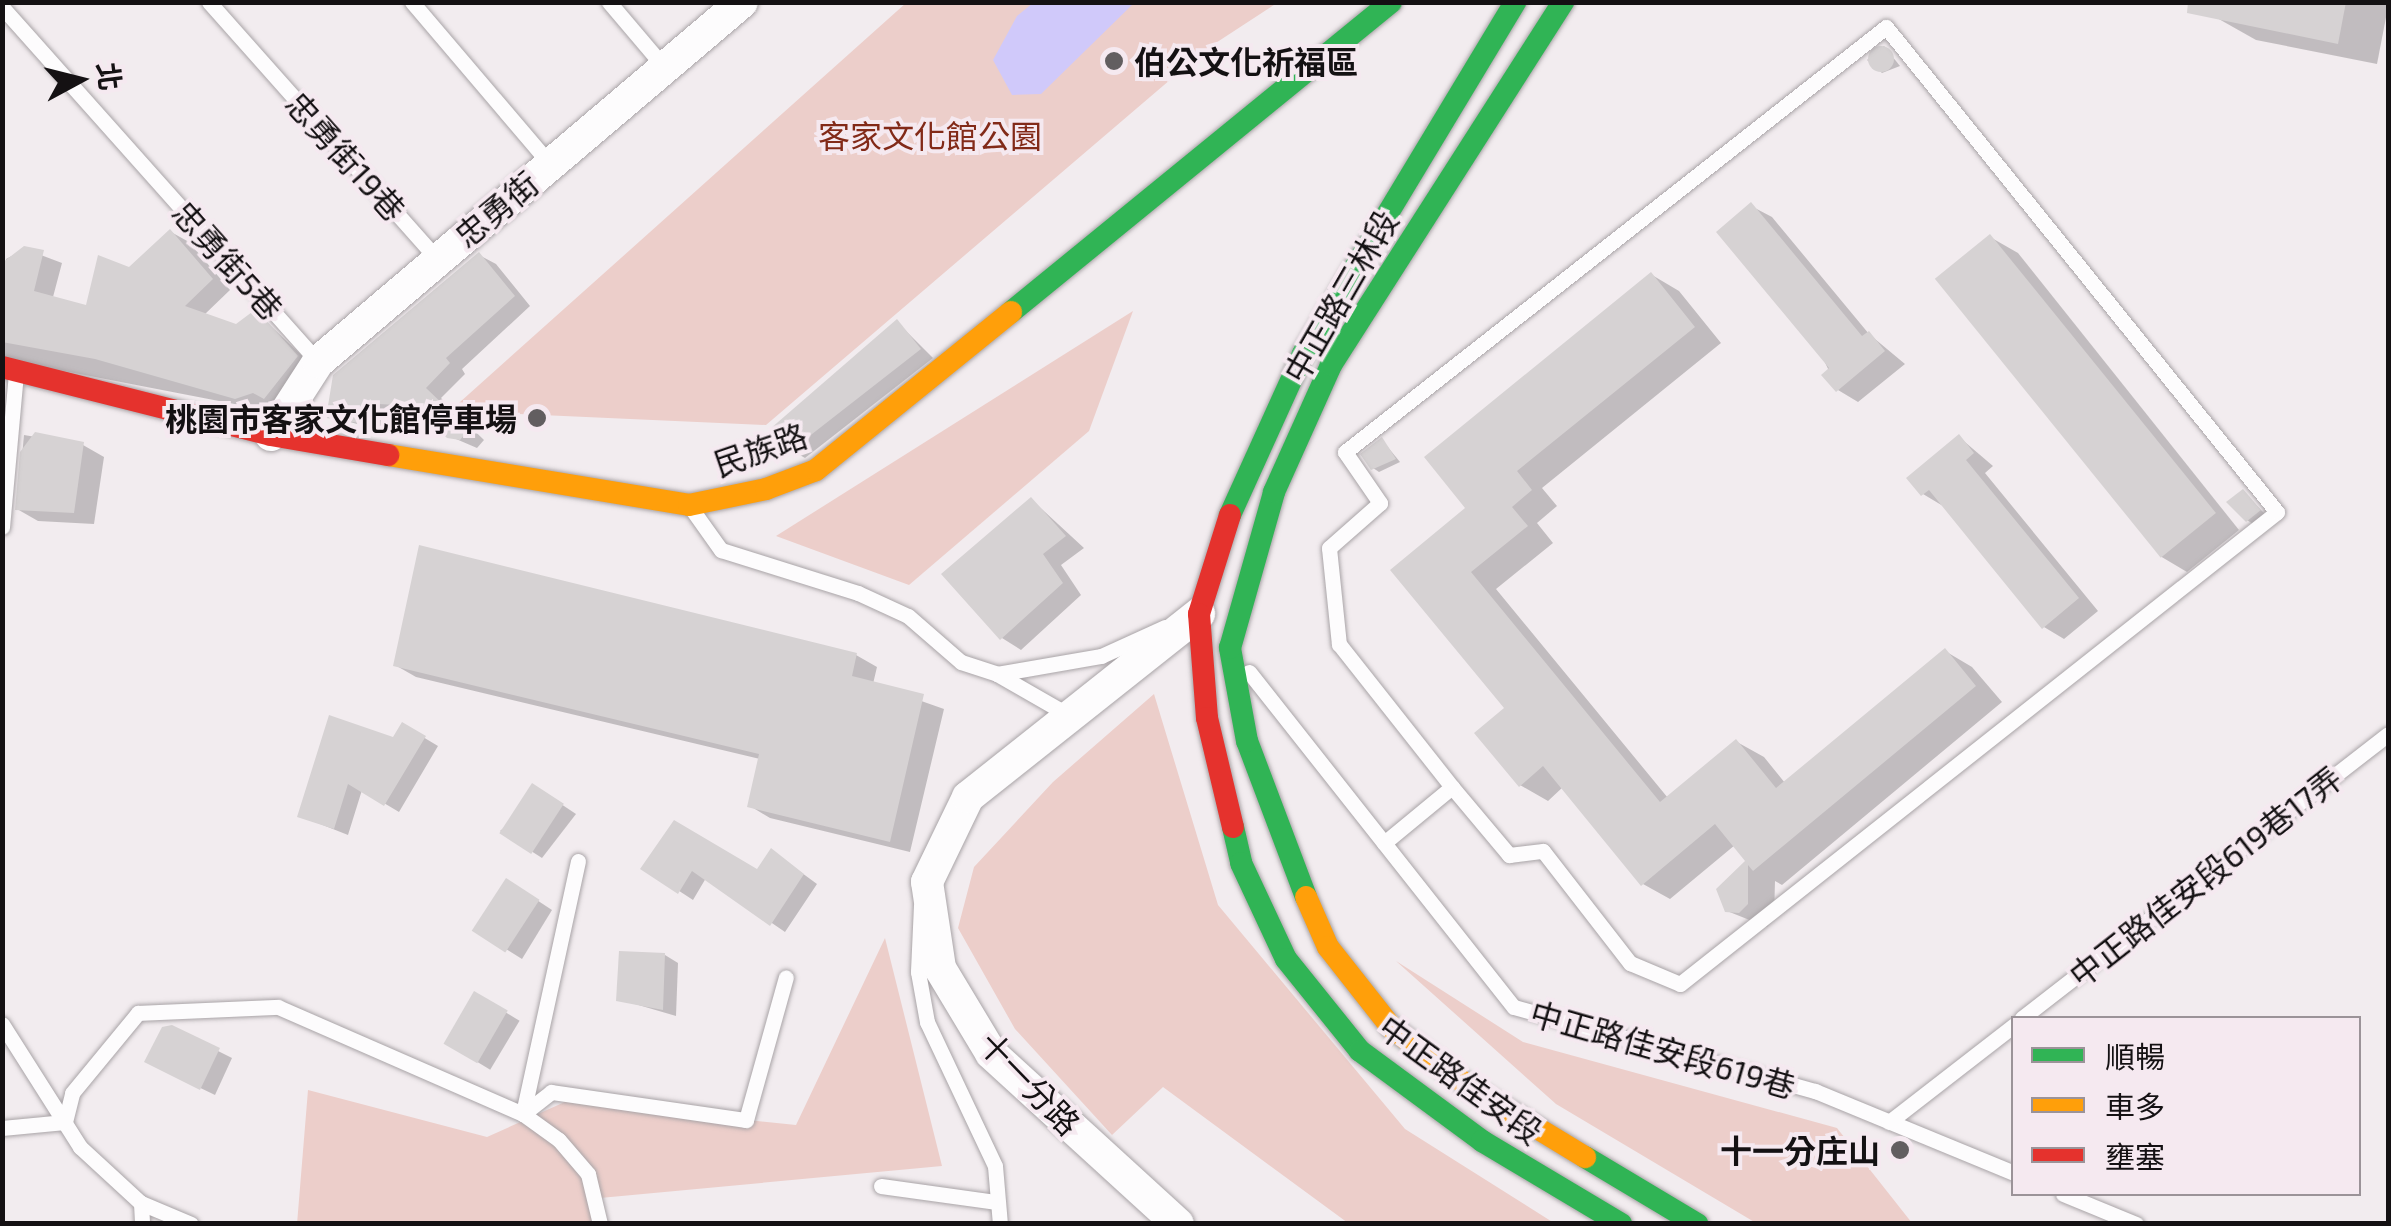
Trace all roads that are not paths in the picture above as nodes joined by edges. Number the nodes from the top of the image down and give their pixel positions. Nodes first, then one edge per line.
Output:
1 (210, 2) edge
2 (412, 2) edge
3 (609, 2) edge
4 (742, 2) edge
5 (1392, 2) edge
6 (1515, 2) edge
7 (1562, 2) edge
8 (2, 7) edge
9 (666, 69) junction
10 (550, 164) junction
11 (438, 259) junction
12 (318, 362) junction
13 (9, 369) edge
14 (271, 435) junction
15 (689, 505) junction
16 (2, 527) edge
17 (1198, 614) junction
18 (1230, 648) junction
19 (997, 674) junction
20 (1072, 718) junction
21 (2388, 734) edge
22 (1452, 787) junction
23 (1384, 843) junction
24 (578, 861) dead end
25 (927, 882) junction
26 (786, 977) dead end
27 (2025, 1016) edge
28 (2, 1024) edge
29 (2011, 1027) edge
30 (523, 1114) junction
31 (65, 1122) junction
32 (1889, 1122) junction
33 (2, 1128) edge
34 (2011, 1172) edge
35 (880, 1186) dead end
36 (2068, 1196) edge
37 (998, 1202) junction
38 (141, 1203) junction
39 (142, 1224) edge
40 (191, 1224) edge
41 (600, 1224) edge
42 (1000, 1224) edge
43 (1178, 1224) edge
44 (1621, 1224) edge
45 (1696, 1224) edge
46 (2136, 1224) edge

1 - 11 lane, 忠勇街19巷
2 - 10 lane
3 - 9 lane
4 - 9 street, 忠勇街
5 - 15 main road, 民族路
6 - 17 main road, 中正路三林段
7 - 18 main road, 中正路三林段
8 - 12 lane, 忠勇街5巷
9 - 10 street, 忠勇街
10 - 11 street, 忠勇街
11 - 12 street, 忠勇街
12 - 14 street, 忠勇街
13 - 14 main road, 民族路
13 - 16 lane
14 - 15 main road, 民族路
15 - 19 lane
17 - 18 lane, 中正路佳安段619巷
17 - 19 lane
17 - 20 street
17 - 44 main road, 中正路佳安段
18 - 23 lane, 中正路佳安段619巷
18 - 45 main road, 中正路佳安段
19 - 20 lane
20 - 25 street
21 - 27 lane, 中正路佳安段619巷17弄
22 - 22 lane
22 - 23 lane
23 - 32 lane, 中正路佳安段619巷
24 - 30 lane
25 - 37 lane
25 - 43 street, 十一分路
26 - 30 lane
28 - 31 lane
29 - 32 lane
30 - 31 lane
30 - 41 lane
31 - 33 lane
31 - 38 lane
32 - 34 lane, 中正路佳安段619巷
35 - 37 lane
36 - 46 lane
37 - 42 lane
38 - 39 lane
38 - 40 lane

